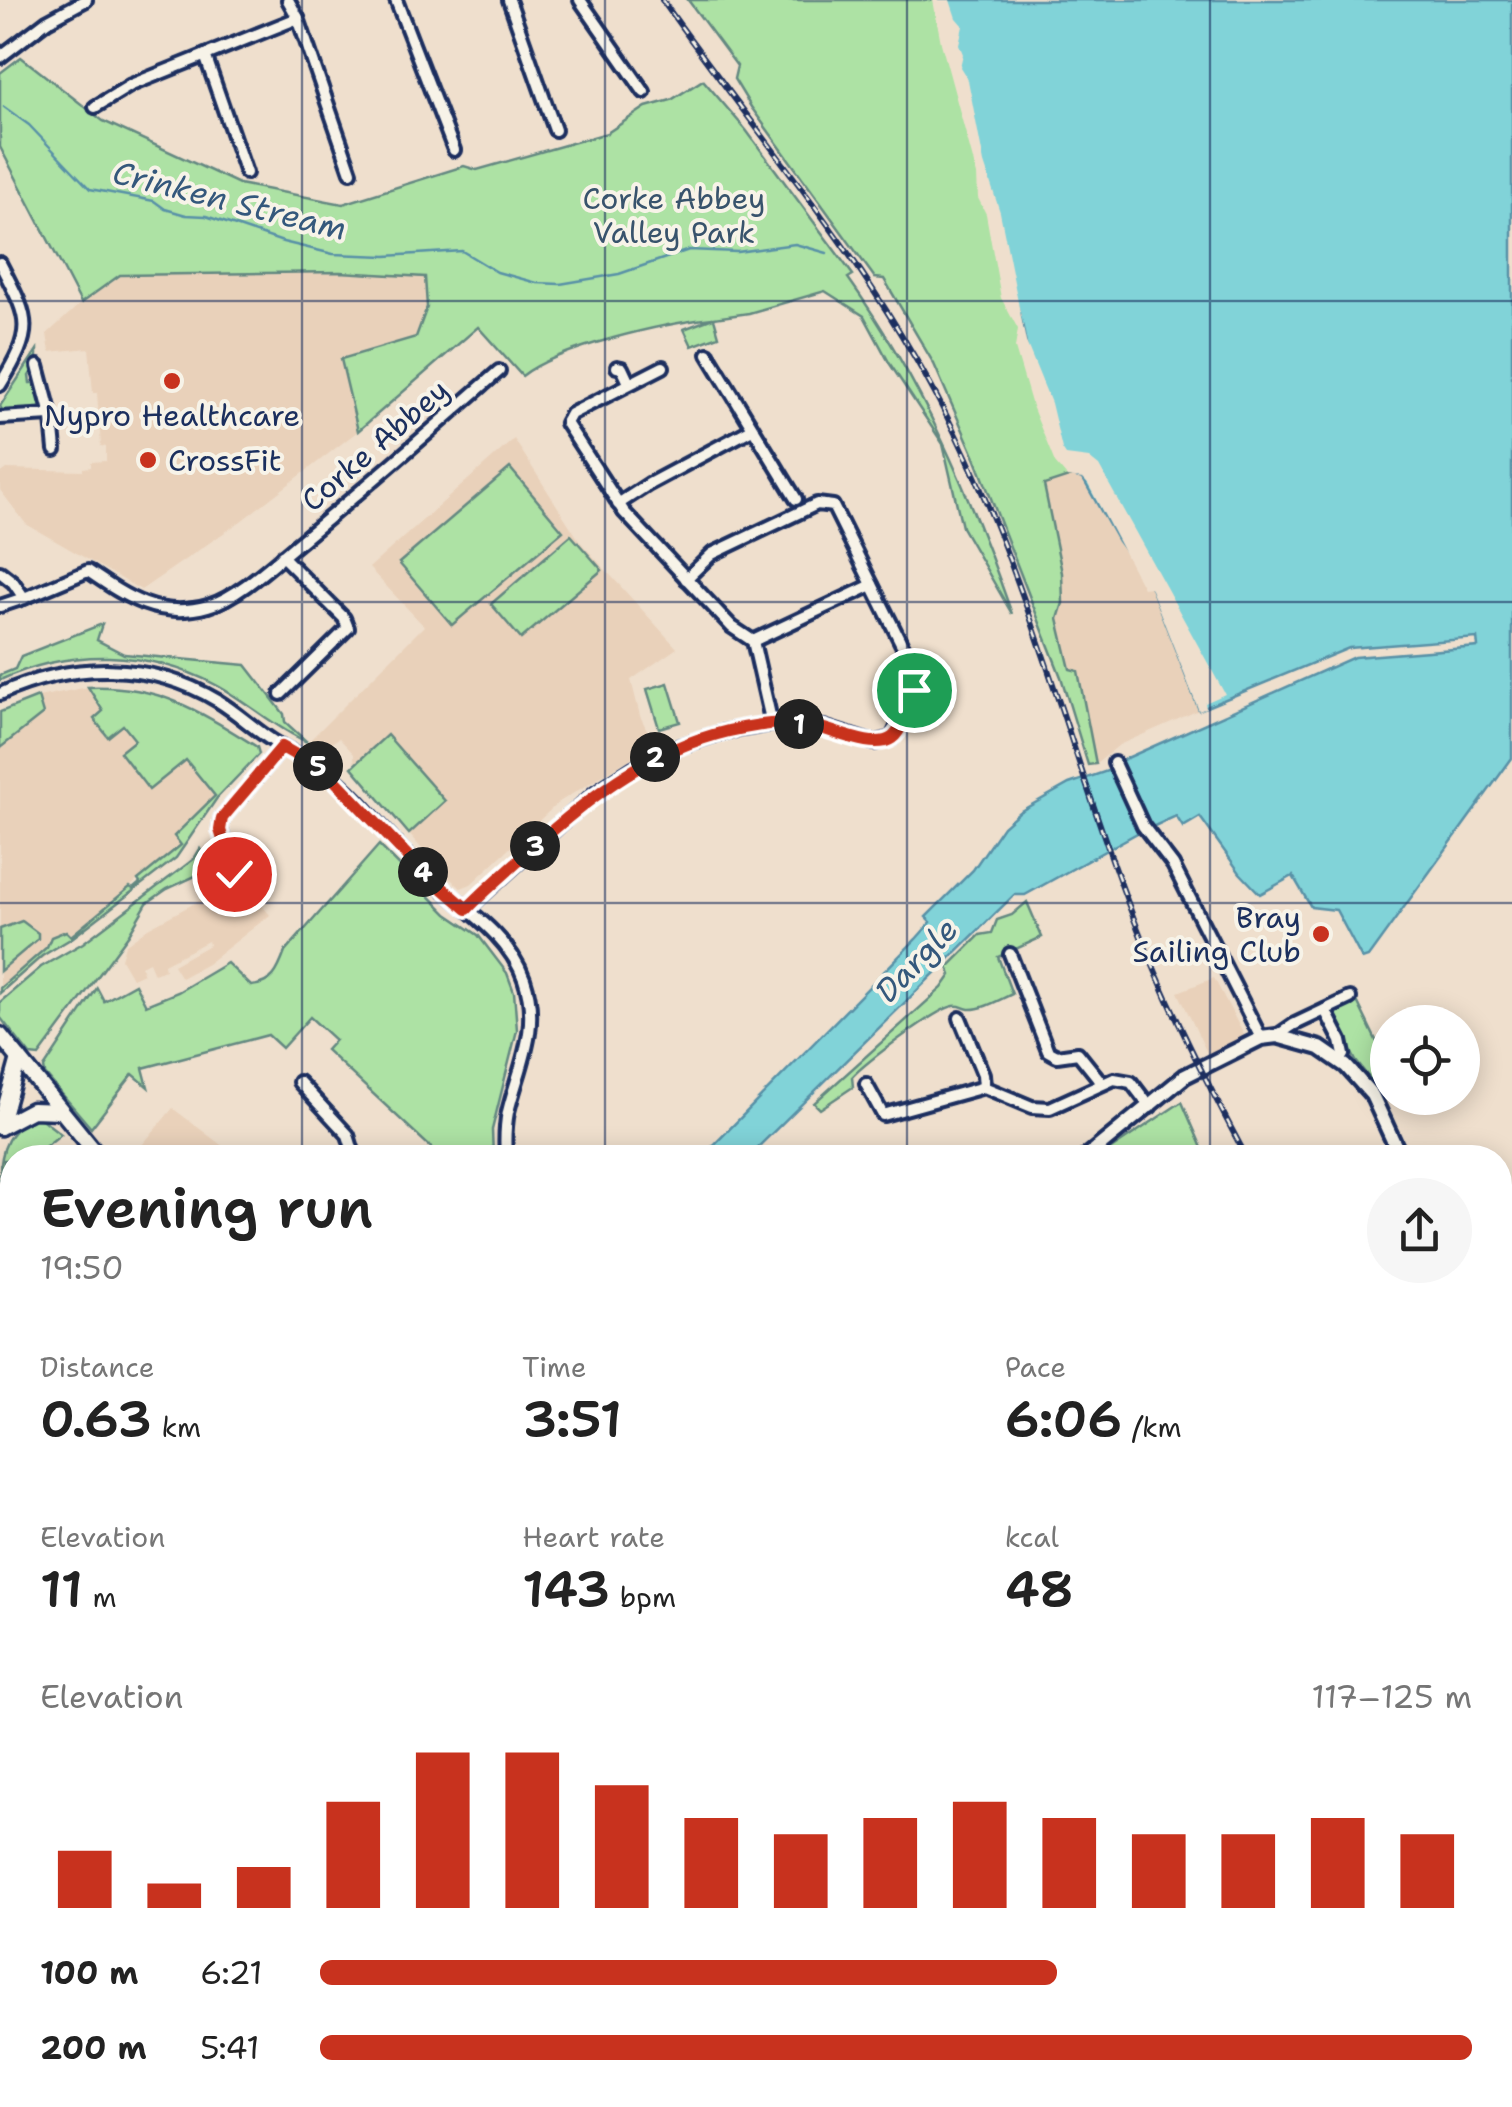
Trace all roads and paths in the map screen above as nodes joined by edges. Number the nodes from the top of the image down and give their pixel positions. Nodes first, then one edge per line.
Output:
1 (86, 0) edge
2 (288, 0) edge
3 (396, 0) edge
4 (580, 0) edge
5 (512, 1) edge
6 (298, 18) junction
7 (205, 55) junction
8 (0, 56) edge
9 (644, 92) dead end
10 (95, 107) dead end
11 (556, 130) dead end
12 (454, 150) dead end
13 (351, 172) dead end
14 (246, 173) dead end
15 (0, 263) edge
16 (708, 354) dead end
17 (617, 367) dead end
18 (663, 367) dead end
19 (499, 371) dead end
20 (36, 373) dead end
21 (628, 383) junction
22 (0, 385) edge
23 (50, 416) junction
24 (0, 418) edge
25 (752, 429) junction
26 (55, 450) dead end
27 (796, 499) dead end
28 (618, 504) junction
29 (282, 556) junction
30 (0, 572) edge
31 (686, 578) junction
32 (872, 585) junction
33 (24, 598) junction
34 (0, 606) edge
35 (752, 641) junction
36 (0, 694) edge
37 (281, 694) dead end
38 (772, 724) junction
39 (282, 747) junction
40 (1114, 764) dead end
41 (234, 874) dead end
42 (467, 909) junction
43 (1010, 954) dead end
44 (1350, 998) dead end
45 (1325, 1010) junction
46 (960, 1018) dead end
47 (0, 1035) edge
48 (1278, 1036) junction
49 (1261, 1038) junction
50 (19, 1058) junction
51 (1340, 1060) junction
52 (299, 1082) dead end
53 (1102, 1082) junction
54 (866, 1084) dead end
55 (984, 1086) junction
56 (1150, 1106) junction
57 (61, 1111) junction
58 (0, 1127) edge
59 (87, 1145) edge
60 (351, 1145) edge
61 (507, 1145) edge
62 (1101, 1145) edge
63 (1395, 1145) edge

1 - 8 street
2 - 6 street
3 - 12 street
4 - 9 street
5 - 11 street
6 - 7 street
6 - 13 street
7 - 10 street
7 - 14 street
15 - 22 street
16 - 25 street
17 - 21 street
18 - 21 street
19 - 29 street, Corke Abbey
20 - 23 street
21 - 28 street
23 - 24 street
23 - 26 street
25 - 27 street
25 - 28 street
28 - 31 street
29 - 33 street, Corke Abbey
29 - 37 street
30 - 33 street
31 - 32 street
31 - 35 street
32 - 35 street
32 - 38 street
33 - 34 street, Corke Abbey
35 - 38 street
36 - 39 street
38 - 42 street
39 - 41 street
39 - 42 street
40 - 49 street
42 - 61 street
43 - 53 street
44 - 45 street
45 - 48 street
45 - 51 street
46 - 55 street
47 - 50 main road
48 - 49 street
48 - 51 street
49 - 56 street
50 - 57 main road
50 - 58 main road
51 - 63 street
52 - 60 street
53 - 55 street
53 - 56 street
54 - 55 street
56 - 62 street
57 - 58 main road
57 - 59 main road

